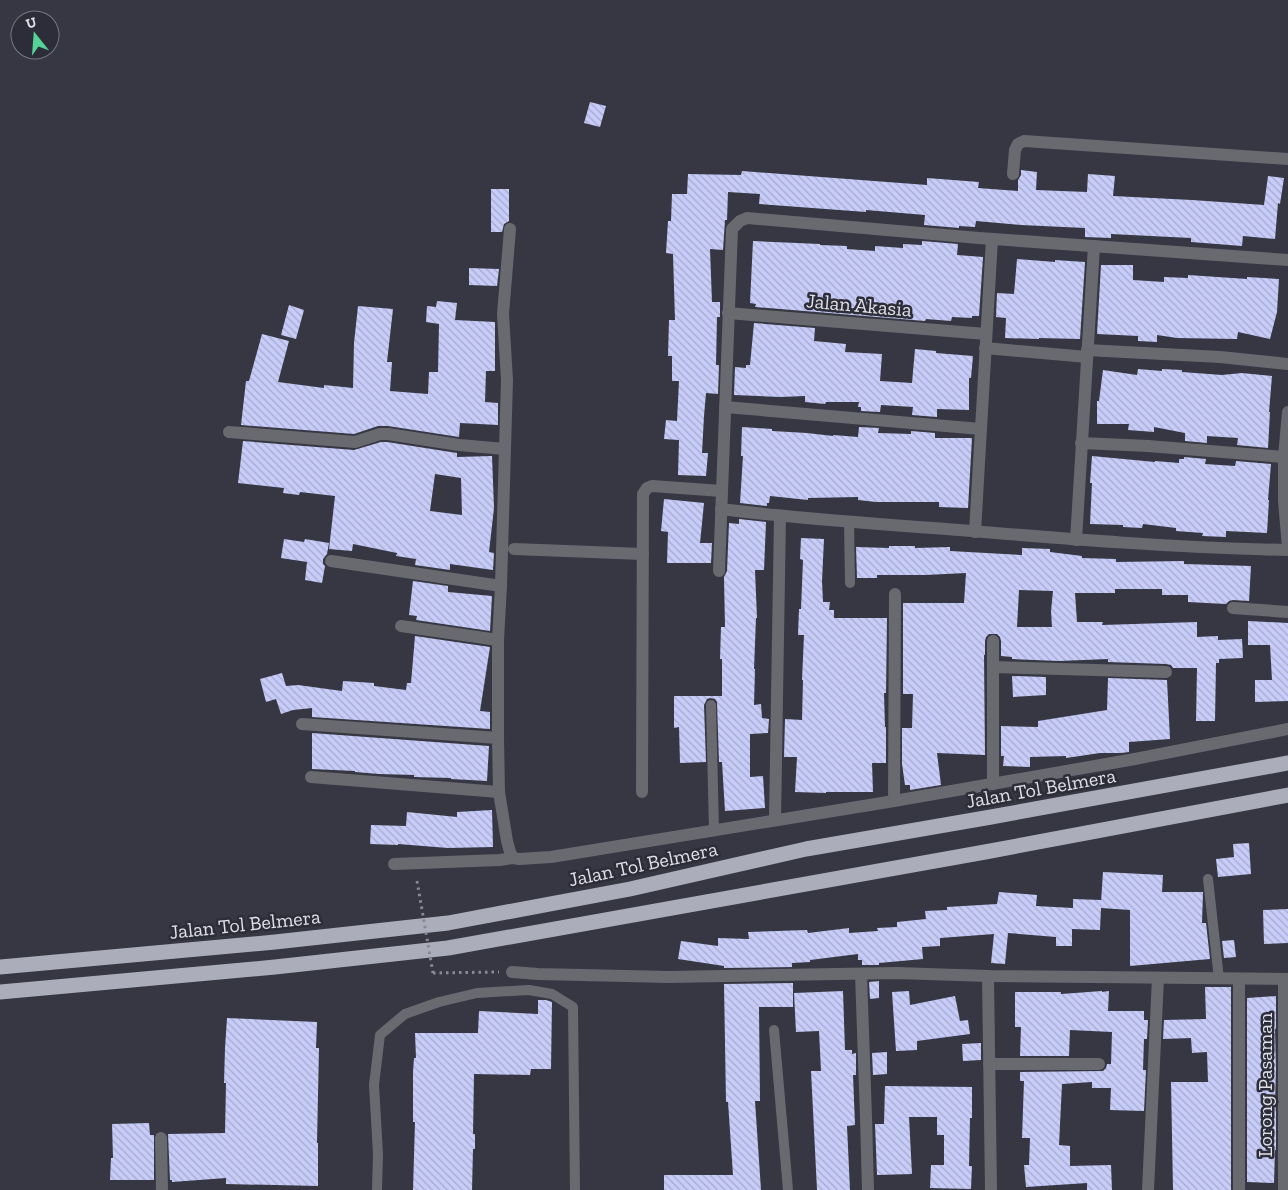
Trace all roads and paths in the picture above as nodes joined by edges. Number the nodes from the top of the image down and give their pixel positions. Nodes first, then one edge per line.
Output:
1 (1288, 159) edge
2 (1013, 174) dead end
3 (510, 229) dead end
4 (992, 239) junction
5 (1094, 246) junction
6 (1288, 260) edge
7 (728, 313) junction
8 (986, 334) junction
9 (985, 348) junction
10 (1087, 354) junction
11 (1288, 364) edge
12 (725, 407) junction
13 (1288, 412) edge
14 (981, 429) junction
15 (229, 432) dead end
16 (1082, 444) junction
17 (505, 449) junction
18 (1284, 456) junction
19 (722, 490) junction
20 (721, 509) junction
21 (780, 516) junction
22 (849, 522) junction
23 (975, 532) junction
24 (1076, 540) junction
25 (514, 549) dead end
26 (1288, 549) edge
27 (643, 554) junction
28 (331, 561) dead end
29 (719, 571) dead end
30 (850, 583) dead end
31 (501, 586) junction
32 (895, 594) dead end
33 (1233, 608) dead end
34 (1288, 612) edge
35 (401, 626) dead end
36 (498, 640) junction
37 (993, 641) dead end
38 (993, 667) junction
39 (1166, 672) dead end
40 (711, 704) dead end
41 (302, 724) dead end
42 (1288, 729) edge
43 (498, 738) junction
44 (1288, 763) edge
45 (311, 777) dead end
46 (993, 784) junction
47 (498, 792) junction
48 (642, 792) dead end
49 (1288, 795) edge
50 (894, 801) junction
51 (775, 820) junction
52 (714, 830) junction
53 (513, 858) junction
54 (394, 864) dead end
55 (1208, 879) dead end
56 (417, 881) dead end
57 (0, 967) edge
58 (512, 972) joint
59 (861, 974) junction
60 (988, 976) junction
61 (1158, 978) junction
62 (1219, 979) junction
63 (1239, 979) junction
64 (1286, 979) edge
65 (0, 992) edge
66 (774, 1030) dead end
67 (989, 1064) junction
68 (1099, 1064) dead end
69 (161, 1138) dead end
70 (162, 1190) edge
71 (377, 1190) edge
72 (575, 1190) edge
73 (788, 1190) edge
74 (868, 1190) edge
75 (991, 1190) edge
76 (1148, 1190) edge
77 (1239, 1190) edge
78 (1284, 1190) edge

1 - 2 street
3 - 17 street
4 - 5 street
4 - 7 street
4 - 8 street
5 - 6 street
5 - 10 street
7 - 8 street, Jalan Akasia
7 - 12 street
8 - 9 street
9 - 10 street
9 - 14 street
10 - 11 street
10 - 16 street
12 - 14 street
12 - 19 street
13 - 18 street
14 - 23 street
15 - 17 street
16 - 18 street
16 - 24 street
17 - 31 street
18 - 26 street
19 - 20 street
19 - 27 street
20 - 21 street
20 - 29 street
21 - 22 street
21 - 51 street
22 - 23 street
22 - 30 lane
23 - 24 street
24 - 26 street
25 - 27 street
27 - 48 street
28 - 31 street
31 - 36 street
32 - 50 street
33 - 34 street
35 - 36 street
36 - 43 street
37 - 38 street
38 - 39 street
38 - 46 street
40 - 52 lane
41 - 43 street
42 - 46 street
43 - 47 street
44 - 57 highway, Jalan Tol Belmera
45 - 47 street
46 - 50 street
47 - 53 street
49 - 65 highway
50 - 51 street
51 - 52 street
52 - 53 street
53 - 54 street
55 - 62 lane
56 - 58 path, bridge
58 - 59 street
59 - 60 street
59 - 74 street
60 - 61 street
60 - 67 street
61 - 62 street
61 - 76 street
62 - 63 street
63 - 64 street
63 - 77 street
64 - 78 street, Lorong Pasaman
66 - 73 lane
67 - 68 street
67 - 75 street
69 - 70 street
71 - 72 lane

